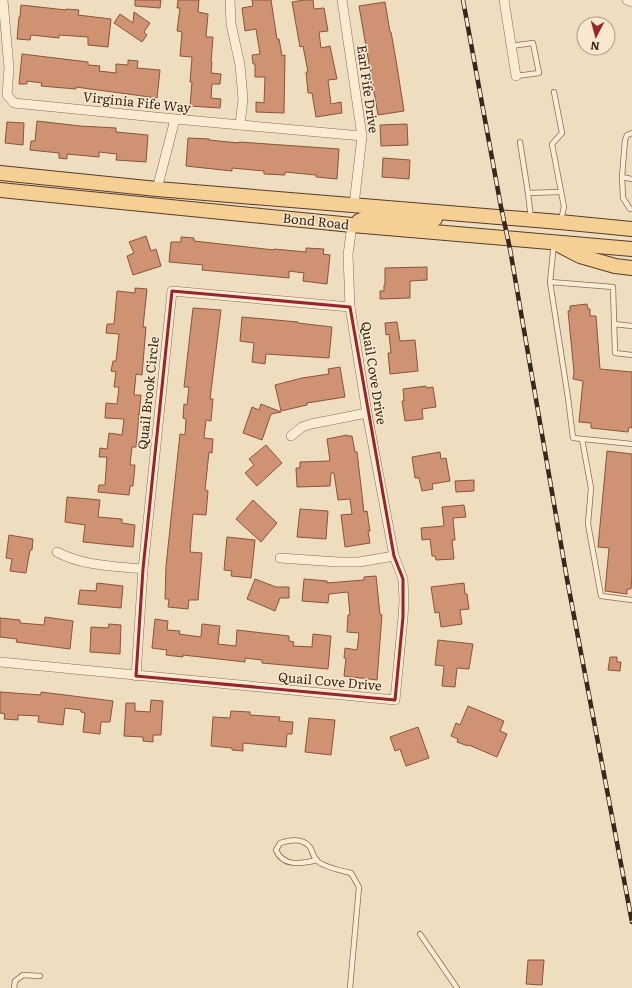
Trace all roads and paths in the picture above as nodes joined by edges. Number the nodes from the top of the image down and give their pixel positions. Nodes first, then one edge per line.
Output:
1 (3, 0) edge
2 (230, 0) edge
3 (342, 0) edge
4 (504, 0) edge
5 (627, 0) edge
6 (632, 2) edge
7 (511, 46) junction
8 (516, 76) joint
9 (554, 92) dead end
10 (175, 119) junction
11 (240, 125) junction
12 (632, 133) edge
13 (362, 136) junction
14 (520, 142) dead end
15 (0, 173) edge
16 (622, 177) junction
17 (632, 179) edge
18 (157, 189) junction
19 (0, 190) edge
20 (560, 192) junction
21 (528, 193) junction
22 (58, 196) junction
23 (354, 205) junction
24 (632, 209) edge
25 (242, 214) junction
26 (460, 214) junction
27 (531, 220) junction
28 (560, 222) junction
29 (352, 225) junction
30 (632, 229) edge
31 (554, 242) junction
32 (632, 249) edge
33 (632, 268) edge
34 (550, 282) junction
35 (350, 307) junction
36 (614, 324) junction
37 (632, 326) edge
38 (632, 355) edge
39 (367, 414) junction
40 (291, 436) dead end
41 (582, 439) junction
42 (632, 444) edge
43 (57, 552) dead end
44 (394, 556) junction
45 (280, 558) dead end
46 (143, 569) junction
47 (632, 600) edge
48 (0, 662) edge
49 (136, 676) junction
50 (317, 860) junction
51 (420, 934) dead end
52 (40, 976) dead end
53 (14, 988) edge
54 (350, 988) edge
55 (457, 988) edge

1 - 10 street, Virginia Fife Way
2 - 11 street
3 - 13 street, Earl Fife Drive
4 - 7 street
5 - 6 street
7 - 8 street
7 - 8 lane
9 - 20 lane
10 - 11 street, Virginia Fife Way
10 - 18 street
11 - 13 street, Virginia Fife Way
12 - 16 lane
13 - 23 street, Earl Fife Drive
14 - 21 lane
15 - 18 main road, Bond Road
16 - 17 lane
16 - 24 lane
18 - 22 main road
18 - 23 main road, Bond Road
19 - 22 main road, Bond Road
20 - 21 lane
20 - 28 lane
21 - 27 lane
22 - 25 main road, Bond Road
23 - 25 main road
23 - 26 main road, Bond Road
25 - 29 main road, Bond Road
26 - 27 main road, Bond Road
26 - 29 main road
27 - 28 main road, Bond Road
28 - 30 main road, Bond Road
29 - 31 main road, Bond Road
29 - 35 street, Quail Cove Drive
31 - 32 main road, Bond Road
31 - 33 main road
31 - 34 lane
34 - 36 lane
34 - 41 lane
35 - 39 street, Quail Cove Drive
35 - 46 street, Quail Brook Circle
36 - 37 lane
36 - 38 lane
39 - 40 street
39 - 44 street, Quail Cove Drive
41 - 42 lane
41 - 47 lane
43 - 46 street
44 - 45 street
44 - 49 street, Quail Cove Drive
46 - 49 street, Quail Brook Circle
48 - 49 street, Quail Cove Drive
50 - 50 lane
50 - 54 lane
51 - 55 lane
52 - 53 lane

